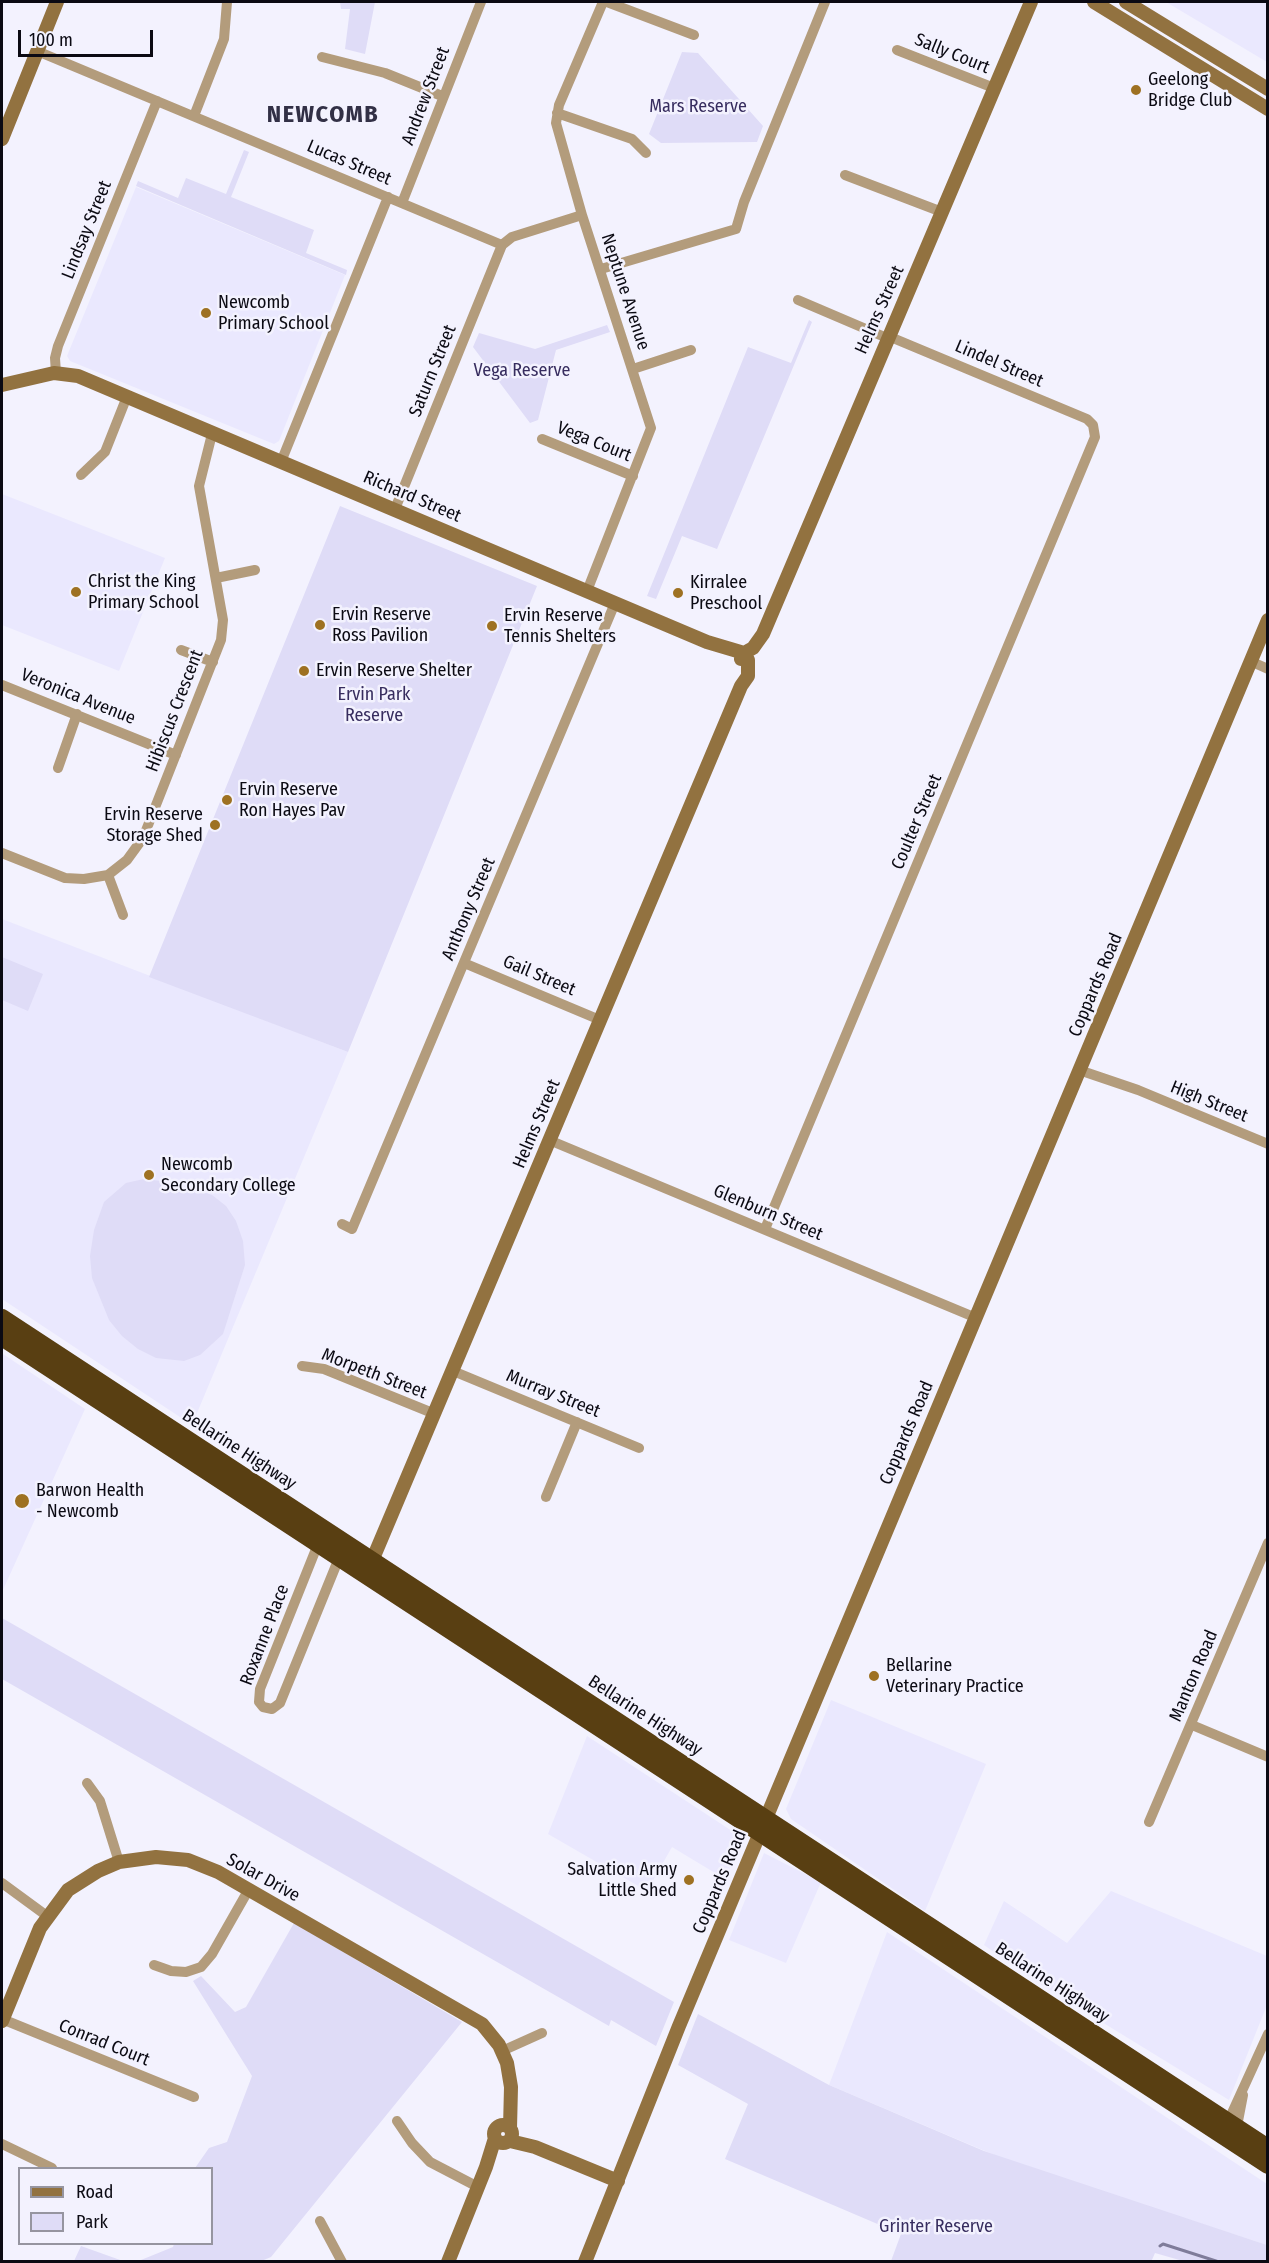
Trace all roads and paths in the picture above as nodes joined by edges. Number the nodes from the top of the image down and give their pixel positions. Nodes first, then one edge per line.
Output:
1 (57, 2) edge
2 (227, 2) edge
3 (481, 2) edge
4 (603, 2) edge
5 (607, 2) edge
6 (825, 2) edge
7 (1031, 2) edge
8 (1094, 2) edge
9 (1126, 2) edge
10 (694, 35) dead end
11 (897, 50) dead end
12 (37, 51) junction
13 (322, 57) dead end
14 (994, 88) junction
15 (1268, 89) edge
16 (442, 96) junction
17 (157, 101) junction
18 (1268, 109) edge
19 (557, 113) junction
20 (194, 116) junction
21 (2, 139) edge
22 (646, 153) dead end
23 (845, 175) dead end
24 (388, 197) junction
25 (402, 203) junction
26 (942, 212) junction
27 (582, 215) junction
28 (502, 245) junction
29 (601, 269) junction
30 (798, 300) dead end
31 (887, 337) junction
32 (691, 351) dead end
33 (633, 369) junction
34 (57, 377) junction
35 (29, 384) junction
36 (2, 385) edge
37 (2, 392) edge
38 (126, 399) junction
39 (1094, 427) joint
40 (212, 434) junction
41 (542, 439) dead end
42 (281, 462) junction
43 (81, 475) dead end
44 (633, 476) junction
45 (395, 509) junction
46 (255, 570) dead end
47 (216, 578) junction
48 (587, 591) junction
49 (615, 603) junction
50 (1268, 620) edge
51 (181, 650) dead end
52 (744, 657) junction
53 (213, 662) junction
54 (1250, 662) junction
55 (1268, 669) edge
56 (2, 685) edge
57 (77, 714) junction
58 (176, 755) junction
59 (58, 768) dead end
60 (2, 853) edge
61 (108, 875) junction
62 (123, 915) dead end
63 (464, 963) junction
64 (600, 1020) junction
65 (1081, 1066) junction
66 (549, 1140) junction
67 (1268, 1144) edge
68 (351, 1229) dead end
69 (765, 1229) junction
70 (974, 1317) junction
71 (2, 1318) edge
72 (2, 1337) edge
73 (302, 1366) dead end
74 (453, 1371) junction
75 (435, 1414) junction
76 (577, 1422) junction
77 (639, 1448) dead end
78 (546, 1497) dead end
79 (1268, 1543) edge
80 (318, 1545) junction
81 (339, 1558) junction
82 (369, 1569) junction
83 (1192, 1725) junction
84 (1268, 1757) edge
85 (87, 1783) dead end
86 (1149, 1822) dead end
87 (762, 1827) junction
88 (119, 1862) junction
89 (2, 1883) edge
90 (249, 1889) junction
91 (47, 1916) junction
92 (154, 1965) dead end
93 (2, 2020) edge
94 (542, 2033) dead end
95 (1268, 2034) edge
96 (502, 2051) junction
97 (195, 2097) dead end
98 (397, 2121) dead end
99 (1229, 2128) junction
100 (505, 2135) junction
101 (2, 2144) edge
102 (1268, 2148) edge
103 (1268, 2165) edge
104 (48, 2167) edge
105 (618, 2181) junction
106 (478, 2187) junction
107 (320, 2221) dead end
108 (342, 2262) edge
109 (448, 2262) edge
110 (585, 2262) edge

1 - 12 street
2 - 20 street
3 - 16 street, Andrew Street
4 - 19 street, Neptune Avenue
5 - 10 street
6 - 29 street
7 - 14 street, Helms Street
8 - 18 street
9 - 15 street
11 - 14 street, Sally Court
12 - 17 street, Lucas Street
12 - 21 street
13 - 16 street
14 - 26 street, Helms Street
16 - 25 street, Andrew Street
17 - 20 street, Lucas Street
17 - 34 street, Lindsay Street
19 - 22 street
19 - 27 street, Neptune Avenue
20 - 24 street, Lucas Street
23 - 26 street
24 - 25 street, Lucas Street
24 - 42 street
25 - 28 street, Lucas Street
26 - 31 street, Helms Street
27 - 28 street
27 - 29 street, Neptune Avenue
28 - 45 street, Saturn Street
29 - 33 street, Neptune Avenue
30 - 31 street, Lindel Street
31 - 39 street, Lindel Street
31 - 52 street, Helms Street
32 - 33 street
33 - 44 street, Neptune Avenue
34 - 35 street, Richard Street
34 - 38 street, Richard Street
35 - 36 street, Richard Street
35 - 37 street, Richard Street
38 - 40 street, Richard Street
38 - 43 street
39 - 69 street, Coulter Street
40 - 42 street, Richard Street
40 - 47 street, Hibiscus Crescent
41 - 44 street, Vega Court
42 - 45 street, Richard Street
44 - 48 street, Neptune Avenue
45 - 48 street, Richard Street
46 - 47 street
47 - 53 street, Hibiscus Crescent
48 - 49 street, Richard Street
49 - 52 street, Richard Street
49 - 63 street, Anthony Street
50 - 54 street, Coppards Road
51 - 53 street
52 - 64 street, Helms Street
53 - 58 street, Hibiscus Crescent
54 - 55 street
54 - 65 street, Coppards Road
56 - 57 street, Veronica Avenue
57 - 58 street, Veronica Avenue
57 - 59 street
58 - 61 street, Hibiscus Crescent
60 - 61 street
61 - 62 street
63 - 64 street, Gail Street
63 - 68 street, Anthony Street
64 - 66 street, Helms Street
65 - 67 street, High Street
65 - 70 street, Coppards Road
66 - 69 street, Glenburn Street
66 - 74 street, Helms Street
69 - 70 street, Glenburn Street
70 - 87 street, Coppards Road
71 - 82 highway, Bellarine Highway
72 - 80 highway, Bellarine Highway
73 - 75 street, Morpeth Street
74 - 75 street, Helms Street
74 - 76 street, Murray Street
75 - 82 street, Helms Street
76 - 77 street, Murray Street
76 - 78 street
79 - 83 street, Manton Road
80 - 81 highway, Bellarine Highway
80 - 81 street, Roxanne Place
81 - 82 highway, Bellarine Highway
82 - 87 highway, Bellarine Highway
83 - 84 street
83 - 86 street, Manton Road
85 - 88 street
87 - 99 highway, Bellarine Highway
87 - 105 street, Coppards Road
88 - 90 street, Solar Drive
88 - 91 street, Solar Drive
89 - 91 street
90 - 92 street
90 - 96 street, Solar Drive
91 - 93 street, Solar Drive
93 - 97 street, Conrad Court
94 - 96 street
95 - 99 street
96 - 100 street, Solar Drive
98 - 106 street
99 - 102 highway, Bellarine Highway
99 - 103 highway, Bellarine Highway
100 - 105 street
100 - 106 street
101 - 104 street
105 - 110 street, Coppards Road
106 - 109 street
107 - 108 street

